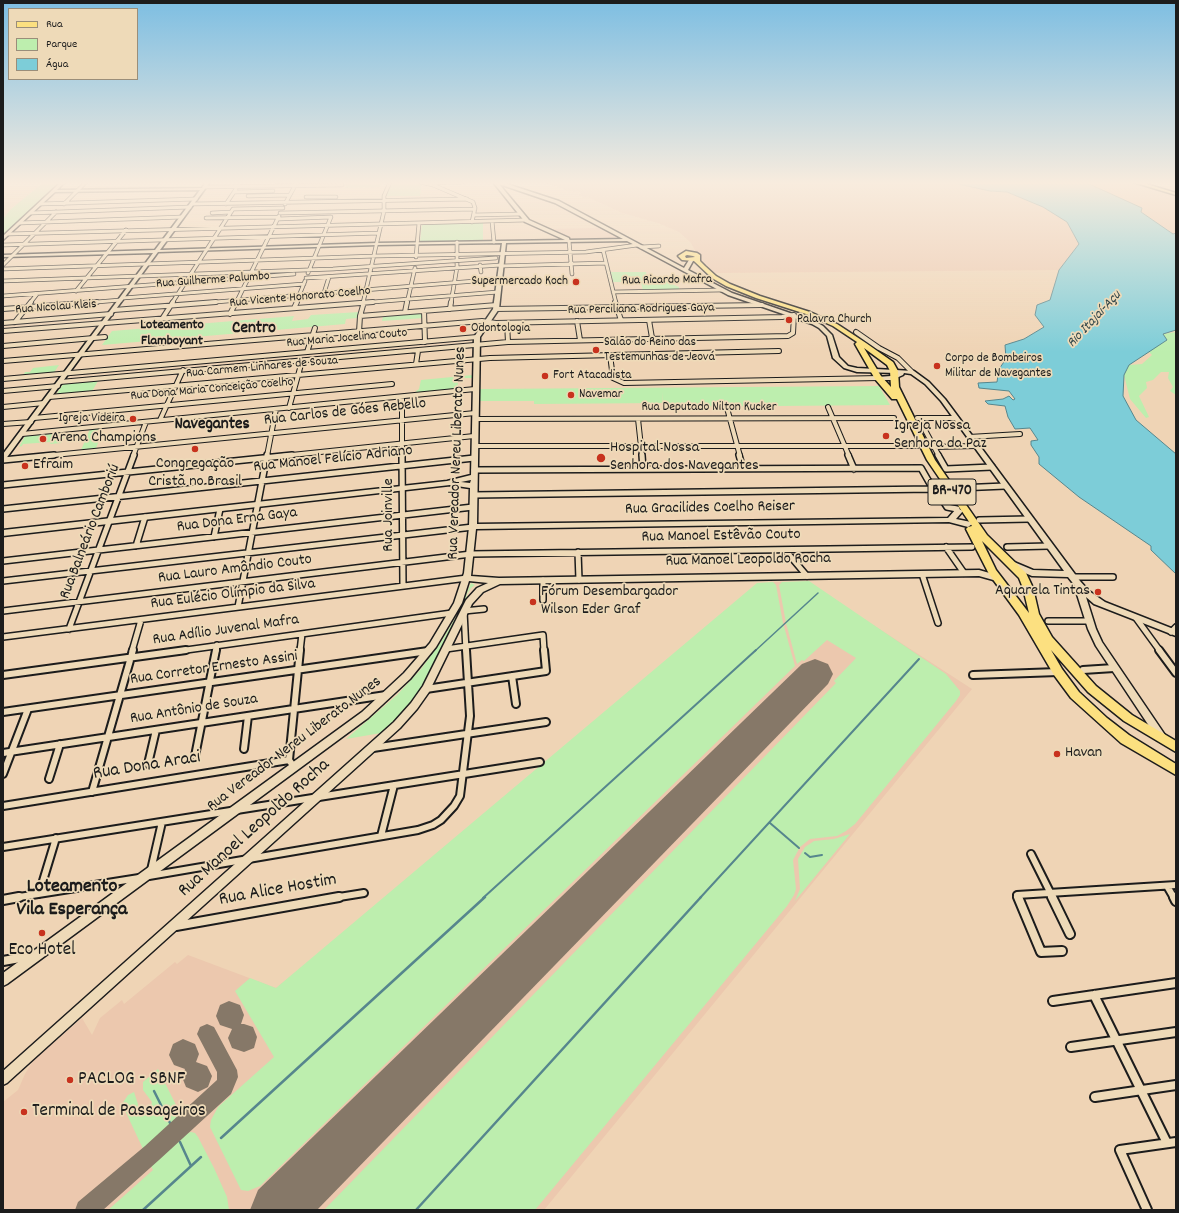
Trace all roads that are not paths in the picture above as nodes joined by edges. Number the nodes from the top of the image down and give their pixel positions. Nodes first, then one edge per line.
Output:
1 (214, 238) edge
2 (29, 239) edge
3 (120, 239) edge
4 (199, 239) edge
5 (267, 239) edge
6 (323, 239) edge
7 (378, 239) edge
8 (417, 239) edge
9 (494, 239) edge
10 (564, 239) edge
11 (166, 240) junction
12 (628, 240) joint
13 (569, 241) junction
14 (117, 242) junction
15 (457, 242) junction
16 (494, 242) junction
17 (504, 242) junction
18 (417, 243) junction
19 (24, 244) junction
20 (377, 244) junction
21 (3, 245) edge
22 (320, 246) junction
23 (639, 246) junction
24 (659, 246) dead end
25 (263, 248) junction
26 (206, 250) junction
27 (603, 250) junction
28 (158, 251) junction
29 (570, 252) junction
30 (108, 253) junction
31 (457, 254) junction
32 (416, 255) junction
33 (3, 256) edge
34 (12, 256) junction
35 (375, 256) junction
36 (502, 256) junction
37 (314, 258) junction
38 (257, 260) junction
39 (457, 260) junction
40 (694, 260) junction
41 (198, 262) junction
42 (415, 263) junction
43 (606, 263) junction
44 (148, 264) junction
45 (571, 264) junction
46 (3, 265) edge
47 (97, 265) junction
48 (480, 265) junction
49 (501, 265) junction
50 (372, 266) junction
51 (457, 267) junction
52 (3, 269) edge
53 (414, 270) junction
54 (685, 271) junction
55 (251, 272) junction
56 (309, 272) junction
57 (481, 272) dead end
58 (371, 273) junction
59 (190, 274) junction
60 (572, 274) dead end
61 (139, 276) junction
62 (329, 276) junction
63 (87, 278) junction
64 (248, 278) junction
65 (306, 278) junction
66 (500, 279) junction
67 (3, 281) edge
68 (186, 282) junction
69 (454, 283) junction
70 (304, 284) junction
71 (132, 286) junction
72 (411, 286) junction
73 (243, 288) junction
74 (367, 290) junction
75 (722, 290) junction
76 (76, 291) junction
77 (498, 292) junction
78 (612, 292) junction
79 (179, 293) junction
80 (324, 293) junction
81 (37, 294) junction
82 (299, 295) junction
83 (3, 296) edge
84 (452, 296) junction
85 (122, 299) junction
86 (408, 299) junction
87 (237, 300) junction
88 (363, 303) junction
89 (171, 305) junction
90 (762, 305) junction
91 (26, 307) junction
92 (497, 307) junction
93 (618, 307) junction
94 (294, 308) junction
95 (450, 308) junction
96 (3, 309) edge
97 (424, 311) junction
98 (112, 312) junction
99 (405, 312) junction
100 (230, 314) junction
101 (794, 315) junction
102 (360, 316) junction
103 (63, 318) junction
104 (162, 319) junction
105 (622, 320) junction
106 (649, 320) junction
107 (577, 321) junction
108 (13, 322) junction
109 (488, 322) junction
110 (3, 323) edge
111 (507, 323) junction
112 (104, 324) junction
113 (424, 326) junction
114 (56, 327) junction
115 (315, 328) dead end
116 (4, 331) edge
117 (358, 332) junction
118 (856, 332) dead end
119 (312, 335) junction
120 (477, 337) junction
121 (93, 338) junction
122 (105, 338) dead end
123 (202, 338) dead end
124 (652, 338) junction
125 (580, 340) junction
126 (425, 342) junction
127 (508, 342) junction
128 (199, 345) junction
129 (3, 346) edge
130 (477, 346) junction
131 (329, 350) junction
132 (418, 351) junction
133 (779, 351) dead end
134 (307, 352) junction
135 (80, 355) junction
136 (610, 355) junction
137 (327, 359) junction
138 (476, 359) junction
139 (3, 361) edge
140 (302, 361) junction
141 (187, 363) junction
142 (416, 364) junction
143 (852, 369) junction
144 (874, 370) junction
145 (183, 372) junction
146 (912, 372) junction
147 (67, 373) junction
148 (894, 374) junction
149 (298, 375) junction
150 (857, 378) junction
151 (879, 378) junction
152 (3, 379) edge
153 (59, 384) junction
154 (392, 384) dead end
155 (176, 386) junction
156 (475, 390) junction
157 (3, 391) edge
158 (293, 394) junction
159 (49, 397) junction
160 (402, 397) junction
161 (44, 403) junction
162 (167, 405) junction
163 (3, 407) edge
164 (828, 407) dead end
165 (289, 408) junction
166 (727, 408) dead end
167 (276, 409) junction
168 (475, 416) junction
169 (832, 418) junction
170 (894, 418) dead end
171 (956, 418) junction
172 (638, 419) junction
173 (729, 419) junction
174 (32, 420) junction
175 (160, 420) junction
176 (402, 420) junction
177 (146, 422) junction
178 (3, 424) edge
179 (271, 433) junction
180 (22, 434) junction
181 (1020, 434) dead end
182 (474, 436) junction
183 (969, 436) junction
184 (403, 444) junction
185 (474, 446) junction
186 (641, 446) junction
187 (737, 446) junction
188 (843, 446) junction
189 (917, 446) junction
190 (976, 446) junction
191 (137, 447) junction
192 (934, 447) junction
193 (267, 458) junction
194 (474, 458) junction
195 (3, 460) edge
196 (403, 466) junction
197 (992, 467) junction
198 (643, 469) junction
199 (743, 469) junction
200 (854, 469) junction
201 (127, 473) junction
202 (474, 473) junction
203 (262, 481) junction
204 (447, 483) junction
205 (3, 486) edge
206 (473, 486) junction
207 (1005, 486) junction
208 (403, 488) junction
209 (958, 488) dead end
210 (933, 489) junction
211 (473, 495) junction
212 (118, 497) junction
213 (258, 504) junction
214 (473, 507) junction
215 (220, 508) junction
216 (3, 509) edge
217 (958, 510) junction
218 (403, 515) junction
219 (145, 517) junction
220 (1029, 519) junction
221 (948, 520) junction
222 (109, 521) junction
223 (968, 524) junction
224 (978, 524) junction
225 (473, 527) junction
226 (252, 532) junction
227 (3, 533) edge
228 (403, 534) junction
229 (214, 537) junction
230 (136, 546) junction
231 (1049, 546) junction
232 (946, 547) junction
233 (972, 547) dead end
234 (1007, 547) dead end
235 (98, 550) junction
236 (785, 550) junction
237 (248, 552) junction
238 (578, 552) junction
239 (471, 554) junction
240 (3, 561) edge
241 (403, 562) junction
242 (988, 562) junction
243 (1012, 564) junction
244 (90, 571) junction
245 (964, 573) junction
246 (922, 574) junction
247 (1038, 574) junction
248 (807, 576) junction
249 (1113, 577) dead end
250 (467, 578) junction
251 (1073, 578) junction
252 (543, 580) junction
253 (579, 580) junction
254 (3, 581) edge
255 (499, 581) junction
256 (243, 582) junction
257 (1000, 582) junction
258 (403, 586) junction
259 (1027, 586) junction
260 (1086, 598) junction
261 (544, 600) dead end
262 (79, 602) junction
263 (238, 607) junction
264 (484, 609) dead end
265 (3, 611) edge
266 (464, 611) junction
267 (452, 613) junction
268 (1136, 618) junction
269 (141, 620) junction
270 (1048, 621) dead end
271 (1089, 621) junction
272 (938, 624) dead end
273 (69, 629) junction
274 (1174, 631) edge
275 (302, 634) junction
276 (3, 637) edge
277 (217, 645) junction
278 (466, 646) junction
279 (446, 649) junction
280 (429, 651) junction
281 (130, 657) junction
282 (1114, 668) junction
283 (298, 670) junction
284 (1083, 670) dead end
285 (1058, 672) junction
286 (1176, 673) edge
287 (3, 675) edge
288 (973, 675) dead end
289 (512, 676) junction
290 (210, 682) junction
291 (469, 683) junction
292 (426, 689) junction
293 (1092, 689) junction
294 (388, 695) junction
295 (1075, 695) junction
296 (120, 696) junction
297 (516, 704) dead end
298 (28, 709) junction
299 (294, 709) junction
300 (3, 712) edge
301 (248, 716) junction
302 (546, 722) dead end
303 (202, 723) junction
304 (156, 730) junction
305 (468, 734) junction
306 (108, 737) junction
307 (1163, 740) junction
308 (60, 744) junction
309 (1176, 747) edge
310 (371, 748) junction
311 (244, 749) dead end
312 (11, 751) junction
313 (3, 753) edge
314 (195, 756) dead end
315 (540, 762) dead end
316 (148, 764) dead end
317 (291, 764) junction
318 (1176, 770) edge
319 (3, 774) edge
320 (463, 774) junction
321 (49, 779) dead end
322 (394, 785) junction
323 (92, 792) junction
324 (319, 797) junction
325 (3, 806) edge
326 (234, 810) junction
327 (162, 822) junction
328 (381, 836) junction
329 (56, 838) junction
330 (3, 847) edge
331 (1031, 854) dead end
332 (249, 858) junction
333 (148, 874) junction
334 (1176, 885) edge
335 (1167, 886) junction
336 (364, 893) dead end
337 (1050, 893) junction
338 (39, 894) junction
339 (3, 900) edge
340 (1176, 901) edge
341 (174, 926) junction
342 (1070, 934) dead end
343 (1062, 951) dead end
344 (37, 955) junction
345 (3, 961) edge
346 (3, 980) edge
347 (1176, 983) edge
348 (1094, 995) junction
349 (1053, 1001) dead end
350 (1176, 1032) edge
351 (1116, 1041) junction
352 (1071, 1047) dead end
353 (3, 1079) edge
354 (1176, 1085) edge
355 (1141, 1091) junction
356 (1095, 1097) dead end
357 (1171, 1142) edge
358 (1147, 1210) edge

1 - 26 street
2 - 19 street
3 - 14 street
4 - 11 street
5 - 25 street
6 - 22 street
7 - 20 street
8 - 18 street
9 - 16 street
10 - 13 main road
11 - 14 street
11 - 28 main road
12 - 13 main road
12 - 23 main road
13 - 17 main road
13 - 29 street
14 - 19 street
14 - 30 street
15 - 16 main road
15 - 18 main road
15 - 31 street
16 - 17 main road
17 - 36 main road, Rua Vereador Nereu Liberato Nunes
18 - 20 main road
18 - 32 street
19 - 21 street
19 - 34 street
20 - 22 main road
20 - 35 street
22 - 25 main road
22 - 37 street
23 - 24 street
23 - 27 street
23 - 54 main road
25 - 26 main road
25 - 38 street
26 - 28 main road
26 - 41 street
27 - 29 street
27 - 43 street
28 - 30 main road
28 - 44 main road
29 - 36 street
29 - 45 street
30 - 34 main road
30 - 47 street
31 - 32 street
31 - 36 street
31 - 39 street
32 - 35 street
32 - 42 street
33 - 34 main road
34 - 46 street
35 - 37 street
35 - 50 street
36 - 39 street
36 - 49 main road, Rua Vereador Nereu Liberato Nunes
37 - 38 street
37 - 56 street
38 - 41 street
38 - 55 street
39 - 42 street
39 - 51 street
40 - 54 main road
40 - 144 highway, BR-470
40 - 148 highway, BR-470
41 - 44 street
41 - 59 street
42 - 50 street
42 - 53 street
43 - 45 street
43 - 78 street
44 - 47 street
44 - 61 main road
45 - 49 street
45 - 60 street
47 - 52 street
47 - 63 street
48 - 49 street
48 - 51 street
48 - 57 street
49 - 66 main road, Rua Vereador Nereu Liberato Nunes
50 - 56 street
50 - 58 street
51 - 53 street
51 - 69 street
53 - 58 street
53 - 72 street
54 - 75 main road
55 - 56 street
55 - 59 street
55 - 64 street
56 - 64 street
56 - 65 street
58 - 62 street
58 - 74 street
59 - 61 street
59 - 68 street
61 - 63 street
61 - 71 main road
62 - 65 street
62 - 80 street
63 - 67 street
63 - 76 street
64 - 68 street
64 - 73 street
65 - 70 street
66 - 69 street, Rua Nicolau Kleis
66 - 77 main road, Rua Vereador Nereu Liberato Nunes
68 - 71 street
68 - 79 street
69 - 72 street, Rua Nicolau Kleis
69 - 84 street
70 - 73 street, Rua Guilherme Palumbo
70 - 82 street
71 - 76 street
71 - 85 main road
72 - 74 street, Rua Nicolau Kleis
72 - 86 street
73 - 79 street, Rua Guilherme Palumbo
73 - 87 street
74 - 80 street, Rua Nicolau Kleis
74 - 88 street
75 - 78 street, Rua Ricardo Mafra
75 - 90 main road
76 - 81 street
77 - 84 street, Rua Vicente Honorato Coelho
77 - 92 main road, Rua Vereador Nereu Liberato Nunes
78 - 93 street
79 - 85 street, Rua Guilherme Palumbo
79 - 89 street
80 - 82 street, Rua Nicolau Kleis
81 - 83 street
81 - 91 street
82 - 87 street, Rua Nicolau Kleis
82 - 94 street
84 - 86 street, Rua Vicente Honorato Coelho
84 - 95 street
85 - 91 street, Rua Guilherme Palumbo
85 - 98 main road
86 - 88 street, Rua Vicente Honorato Coelho
86 - 99 street
87 - 89 street, Rua Nicolau Kleis
87 - 100 street
88 - 94 street, Rua Vicente Honorato Coelho
88 - 102 street
89 - 98 street, Rua Nicolau Kleis
89 - 104 street
90 - 93 street
90 - 101 main road
91 - 96 street, Rua Guilherme Palumbo
91 - 108 street
92 - 93 street
92 - 95 street
92 - 109 main road, Rua Vereador Nereu Liberato Nunes
93 - 105 street
94 - 100 street, Rua Vicente Honorato Coelho
95 - 97 street
97 - 99 street
97 - 113 street
98 - 103 street, Rua Nicolau Kleis
98 - 112 main road
99 - 102 street
100 - 104 street, Rua Vicente Honorato Coelho
101 - 106 street, Rua Perciliana Rodrigues Gaya
101 - 124 street
101 - 143 main road
102 - 117 street
103 - 108 street, Rua Nicolau Kleis
103 - 114 street
104 - 112 street, Rua Vicente Honorato Coelho
105 - 106 street, Rua Perciliana Rodrigues Gaya
105 - 107 street, Rua Perciliana Rodrigues Gaya
106 - 124 street
107 - 111 street, Rua Perciliana Rodrigues Gaya
107 - 125 street
108 - 110 street, Rua Nicolau Kleis
108 - 116 street
109 - 111 street, Rua Perciliana Rodrigues Gaya
109 - 113 street, Rua Perciliana Rodrigues Gaya
109 - 120 main road, Rua Vereador Nereu Liberato Nunes
111 - 127 street
112 - 114 street, Rua Vicente Honorato Coelho
112 - 121 main road
113 - 117 street, Rua Perciliana Rodrigues Gaya
113 - 126 street
114 - 116 street, Rua Vicente Honorato Coelho
115 - 119 street
117 - 119 street, Rua Perciliana Rodrigues Gaya
118 - 146 street
119 - 128 street, Rua Perciliana Rodrigues Gaya
119 - 134 street
120 - 126 street, Rua Maria Jocelina Couto
120 - 130 main road, Rua Vereador Nereu Liberato Nunes
121 - 122 street
121 - 129 street
121 - 135 main road
123 - 128 street
124 - 125 street
125 - 127 street
126 - 131 street, Rua Maria Jocelina Couto
127 - 130 street
128 - 135 street, Rua Perciliana Rodrigues Gaya
130 - 132 street
130 - 138 main road, Rua Vereador Nereu Liberato Nunes
131 - 134 street, Rua Maria Jocelina Couto
131 - 137 street
132 - 137 street
132 - 142 street
133 - 136 street, Rua Carmem Linhares de Souza
134 - 141 street, Rua Maria Jocelina Couto
135 - 139 street, Rua Perciliana Rodrigues Gaya
135 - 147 main road
136 - 138 street, Rua Carmem Linhares de Souza
136 - 150 street
137 - 140 street
138 - 142 street, Rua Carmem Linhares de Souza
138 - 156 main road, Rua Vereador Nereu Liberato Nunes
140 - 145 street
140 - 149 street
141 - 145 street
141 - 147 street, Rua Maria Jocelina Couto
142 - 149 street, Rua Carmem Linhares de Souza
143 - 144 main road
143 - 150 main road
144 - 148 highway
144 - 150 street
144 - 151 highway, BR-470
145 - 153 street
145 - 155 street
146 - 148 main road
146 - 171 main road
147 - 152 street, Rua Maria Jocelina Couto
147 - 153 main road
148 - 151 main road
148 - 224 highway, BR-470
149 - 155 street, Rua Carmem Linhares de Souza
149 - 158 street
150 - 151 street
151 - 189 highway, BR-470
153 - 157 street
153 - 159 main road
154 - 158 street, Rua Dona Maria Conceição Coelho
155 - 159 street, Rua Carmem Linhares de Souza
155 - 162 street
156 - 160 street
156 - 168 main road, Rua Vereador Nereu Liberato Nunes
158 - 162 street, Rua Dona Maria Conceição Coelho
158 - 165 street
159 - 161 main road
160 - 165 street
160 - 176 street, Rua Joinville
161 - 163 street
161 - 174 main road
162 - 174 street, Rua Dona Maria Conceição Coelho
162 - 175 street
164 - 169 street
165 - 167 street
166 - 173 street
167 - 175 street
167 - 179 street
168 - 172 street, Rua Deputado Nilton Kucker
168 - 176 street, Rua Carlos de Góes Rebello
168 - 182 main road, Rua Vereador Nereu Liberato Nunes
169 - 170 street, Rua Deputado Nilton Kucker
169 - 173 street, Rua Deputado Nilton Kucker
169 - 188 street
171 - 183 main road
171 - 192 street
172 - 173 street, Rua Deputado Nilton Kucker
172 - 186 street
173 - 187 street
174 - 178 street, Rua Dona Maria Conceição Coelho
174 - 180 main road
175 - 177 street
176 - 179 street, Rua Carlos de Góes Rebello
176 - 184 street, Rua Joinville
177 - 180 street
177 - 191 street, Rua Balneário Camboriú
179 - 191 street, Rua Carlos de Góes Rebello
179 - 193 street
180 - 195 main road
181 - 183 street
182 - 184 street
182 - 185 main road, Rua Vereador Nereu Liberato Nunes
183 - 190 main road
184 - 193 street
184 - 196 street, Rua Joinville
185 - 186 street
185 - 194 main road, Rua Vereador Nereu Liberato Nunes
186 - 187 street
186 - 198 street
187 - 188 street
187 - 199 street
188 - 189 street
188 - 200 street
189 - 217 highway, BR-470
190 - 192 street
190 - 197 main road
191 - 195 street, Rua Carlos de Góes Rebello
191 - 201 street, Rua Balneário Camboriú
192 - 197 street
193 - 201 street
193 - 203 street
194 - 196 street, Rua Manoel Felício Adriano
194 - 202 main road, Rua Vereador Nereu Liberato Nunes
196 - 203 street, Rua Manoel Felício Adriano
196 - 208 street, Rua Joinville
197 - 207 main road
198 - 199 street
198 - 202 street
199 - 200 street
200 - 210 street
201 - 205 street
201 - 212 street, Rua Balneário Camboriú
202 - 204 main road
202 - 206 main road, Rua Vereador Nereu Liberato Nunes
203 - 212 street, Rua Manoel Felício Adriano
203 - 213 street
204 - 206 main road
204 - 208 main road
206 - 211 main road, Rua Vereador Nereu Liberato Nunes
207 - 209 street
207 - 220 main road
208 - 213 main road
208 - 218 street, Rua Joinville
210 - 211 street
210 - 217 street
211 - 214 main road, Rua Vereador Nereu Liberato Nunes
212 - 216 street, Rua Manoel Felício Adriano
212 - 222 street, Rua Balneário Camboriú
213 - 215 main road
213 - 226 street
214 - 218 street, Rua Dona Erna Gaya
214 - 225 main road, Rua Vereador Nereu Liberato Nunes
215 - 219 main road
215 - 229 street
217 - 221 main road
217 - 223 highway, BR-470
218 - 226 street, Rua Dona Erna Gaya
218 - 228 street, Rua Joinville
219 - 222 main road
219 - 230 street
220 - 224 street
220 - 231 main road
221 - 223 main road, Rua Gracilides Coelho Reiser
221 - 225 main road, Rua Gracilides Coelho Reiser
222 - 227 main road
222 - 235 street, Rua Balneário Camboriú
223 - 224 highway
223 - 242 highway, BR-470
224 - 243 highway, BR-470
225 - 228 street
225 - 239 main road, Rua Vereador Nereu Liberato Nunes
226 - 229 street, Rua Dona Erna Gaya
226 - 237 street
228 - 237 street
228 - 241 street, Rua Joinville
229 - 230 street, Rua Dona Erna Gaya
230 - 235 street, Rua Dona Erna Gaya
231 - 234 street
231 - 251 main road
232 - 233 street, Rua Manoel Estêvão Couto
232 - 236 street, Rua Manoel Estêvão Couto
232 - 245 street
235 - 240 street, Rua Dona Erna Gaya
235 - 244 street, Rua Balneário Camboriú
236 - 238 street, Rua Manoel Estêvão Couto
236 - 248 street
237 - 244 street
237 - 256 street
238 - 239 street, Rua Manoel Estêvão Couto
238 - 253 street
239 - 241 street, Rua Lauro Amândio Couto
239 - 250 main road, Rua Vereador Nereu Liberato Nunes
241 - 256 street, Rua Lauro Amândio Couto
241 - 258 street, Rua Joinville
242 - 243 highway
242 - 257 highway, BR-470
243 - 247 main road
243 - 259 highway, BR-470
244 - 254 street
244 - 262 street, Rua Balneário Camboriú
245 - 246 main road, Rua Manoel Leopoldo Rocha
245 - 257 main road, Rua Manoel Leopoldo Rocha
246 - 248 main road, Rua Manoel Leopoldo Rocha
246 - 272 street
247 - 251 main road
247 - 259 main road
248 - 253 main road, Rua Manoel Leopoldo Rocha
249 - 251 street
250 - 255 main road, Rua Manoel Leopoldo Rocha
250 - 258 street, Rua Eulécio Olímpio da Silva
250 - 267 main road, Rua Vereador Nereu Liberato Nunes
251 - 260 main road
252 - 253 main road, Rua Manoel Leopoldo Rocha
252 - 255 main road, Rua Manoel Leopoldo Rocha
252 - 261 street
255 - 266 main road, Rua Manoel Leopoldo Rocha
256 - 262 street, Rua Lauro Amândio Couto
256 - 263 street
257 - 259 highway
257 - 285 highway, BR-470
258 - 263 street, Rua Eulécio Olímpio da Silva
259 - 293 highway, BR-470
260 - 268 main road
260 - 271 main road
262 - 265 street, Rua Lauro Amândio Couto
262 - 273 street, Rua Balneário Camboriú
263 - 269 street, Rua Eulécio Olímpio da Silva
264 - 266 street
266 - 278 street
266 - 279 main road, Rua Manoel Leopoldo Rocha
267 - 275 street, Rua Adílio Juvenal Mafra
267 - 280 main road, Rua Vereador Nereu Liberato Nunes
268 - 274 main road
268 - 286 street
269 - 273 street, Rua Eulécio Olímpio da Silva
269 - 281 street
270 - 271 street
271 - 282 main road
273 - 276 street, Rua Eulécio Olímpio da Silva
275 - 277 street, Rua Adílio Juvenal Mafra
275 - 283 street
277 - 281 street, Rua Adílio Juvenal Mafra
277 - 290 street
278 - 279 street
278 - 289 street
278 - 291 street
279 - 292 main road, Rua Manoel Leopoldo Rocha
280 - 283 street, Rua Corretor Ernesto Assini
280 - 294 main road, Rua Vereador Nereu Liberato Nunes
281 - 287 street, Rua Adílio Juvenal Mafra
281 - 296 street
282 - 284 street
282 - 307 main road
283 - 290 street, Rua Corretor Ernesto Assini
283 - 299 street
285 - 288 street
285 - 295 highway, BR-470
289 - 291 street
289 - 297 street
290 - 296 street, Rua Corretor Ernesto Assini
290 - 303 street
291 - 292 street
291 - 305 street
292 - 310 main road, Rua Manoel Leopoldo Rocha
293 - 295 highway
293 - 307 highway, BR-470
294 - 299 street, Rua Antônio de Souza
294 - 317 main road, Rua Vereador Nereu Liberato Nunes
295 - 318 highway, BR-470
296 - 298 street, Rua Corretor Ernesto Assini
296 - 306 street
298 - 300 street, Rua Corretor Ernesto Assini
298 - 312 street
299 - 301 street, Rua Antônio de Souza
299 - 317 street
301 - 303 street, Rua Antônio de Souza
301 - 311 street
302 - 305 street
303 - 304 street, Rua Antônio de Souza
303 - 314 street
304 - 306 street, Rua Antônio de Souza
304 - 316 street
305 - 310 street
305 - 320 street
306 - 308 street, Rua Antônio de Souza
306 - 323 street
307 - 309 highway, BR-470
308 - 312 street, Rua Antônio de Souza
308 - 321 street
310 - 324 main road, Rua Manoel Leopoldo Rocha
312 - 313 street, Rua Antônio de Souza
312 - 319 street
315 - 320 street
317 - 323 street, Rua Dona Araci
317 - 326 main road, Rua Vereador Nereu Liberato Nunes
320 - 322 street
320 - 328 street
322 - 324 street
322 - 328 street
323 - 325 street, Rua Dona Araci
324 - 326 street
324 - 332 main road, Rua Manoel Leopoldo Rocha
326 - 327 street
326 - 333 main road, Rua Vereador Nereu Liberato Nunes
327 - 329 street
327 - 333 street
328 - 332 street
329 - 330 street
329 - 338 street
331 - 337 street
332 - 333 street
332 - 341 main road, Rua Manoel Leopoldo Rocha
333 - 338 street
333 - 344 main road, Rua Vereador Nereu Liberato Nunes
334 - 335 street
335 - 337 street
335 - 340 street
336 - 341 street, Rua Alice Hostim
337 - 342 street
337 - 343 street
338 - 339 street
341 - 353 main road, Rua Manoel Leopoldo Rocha
344 - 345 street
344 - 346 main road, Rua Vereador Nereu Liberato Nunes
347 - 348 street
348 - 349 street
348 - 351 street
350 - 351 street
351 - 352 street
351 - 355 street
354 - 355 street
355 - 356 street
355 - 357 street
357 - 358 street

